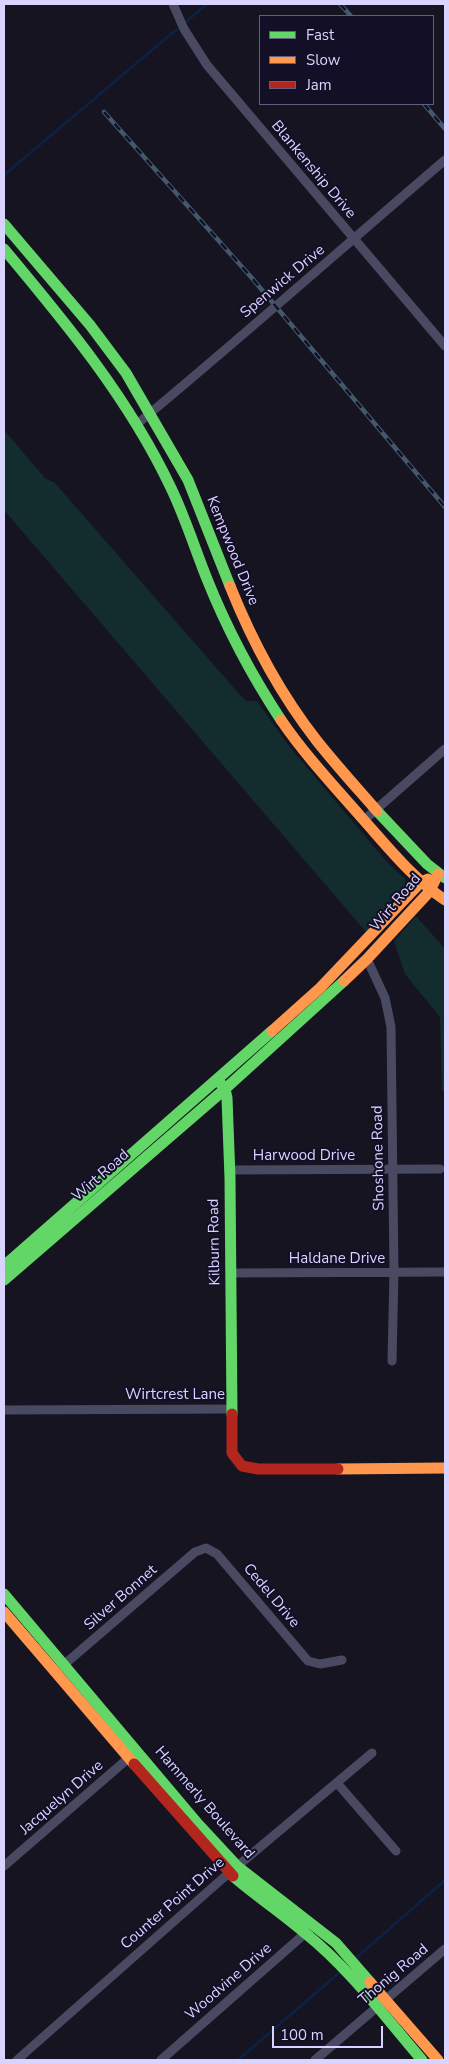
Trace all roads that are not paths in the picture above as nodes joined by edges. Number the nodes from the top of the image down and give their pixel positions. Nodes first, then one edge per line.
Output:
1 (173, 4) edge
2 (445, 160) edge
3 (4, 224) edge
4 (354, 239) junction
5 (4, 249) edge
6 (61, 291) junction
7 (49, 302) junction
8 (445, 346) edge
9 (150, 414) junction
10 (137, 424) junction
11 (445, 749) edge
12 (376, 810) junction
13 (364, 820) junction
14 (442, 876) edge
15 (421, 882) junction
16 (430, 891) junction
17 (445, 900) edge
18 (367, 959) junction
19 (217, 1078) junction
20 (225, 1089) junction
21 (393, 1169) junction
22 (440, 1169) dead end
23 (230, 1170) junction
24 (4, 1266) edge
25 (394, 1272) junction
26 (443, 1272) dead end
27 (231, 1273) junction
28 (4, 1280) edge
29 (392, 1361) dead end
30 (232, 1409) junction
31 (4, 1410) edge
32 (445, 1468) edge
33 (206, 1548) joint
34 (4, 1594) edge
35 (4, 1612) edge
36 (342, 1660) dead end
37 (59, 1668) junction
38 (138, 1750) junction
39 (372, 1753) dead end
40 (129, 1759) junction
41 (336, 1783) junction
42 (396, 1851) dead end
43 (4, 1866) edge
44 (233, 1869) junction
45 (315, 1924) junction
46 (306, 1933) junction
47 (445, 1949) edge
48 (382, 2003) junction
49 (17, 2060) edge
50 (162, 2060) edge
51 (315, 2060) edge
52 (422, 2060) edge
53 (438, 2060) edge

1 - 4 street, Blankenship Drive
2 - 4 street, Spenwick Drive
3 - 6 main road, Kempwood Drive
4 - 8 street, Blankenship Drive
4 - 9 street, Spenwick Drive
5 - 7 main road
6 - 7 main road
6 - 9 main road, Kempwood Drive
7 - 10 main road
9 - 10 street, Spenwick Drive
9 - 12 main road, Kempwood Drive
10 - 13 main road
11 - 12 street
12 - 13 street
12 - 14 main road, Kempwood Drive
13 - 15 main road
14 - 15 main road, Wirt Road
14 - 16 main road, Wirt Road
15 - 16 main road
15 - 19 main road, Wirt Road
16 - 17 main road
16 - 18 main road, Wirt Road
18 - 20 main road, Wirt Road
18 - 21 street, Shoshone Road
19 - 20 main road, Kilburn Road
19 - 24 main road, Wirt Road
20 - 23 main road, Kilburn Road
20 - 28 main road, Wirt Road
21 - 22 street, Harwood Drive
21 - 23 street, Harwood Drive
21 - 25 street, Shoshone Road
23 - 27 main road, Kilburn Road
25 - 26 street, Haldane Drive
25 - 27 street, Haldane Drive
25 - 29 street, Shoshone Road
27 - 30 main road, Kilburn Road
30 - 31 street, Wirtcrest Lane
30 - 32 main road, Wirtcrest Lane
33 - 36 street, Cedel Drive
33 - 37 street, Silver Bonnet
34 - 37 main road, Hammerly Boulevard
35 - 37 main road, Hammerly Boulevard
37 - 38 main road, Hammerly Boulevard
37 - 40 main road, Hammerly Boulevard
38 - 40 street, Jacquelyn Drive
38 - 44 main road, Hammerly Boulevard
39 - 41 street, Counter Point Drive
40 - 43 street, Jacquelyn Drive
40 - 44 main road, Hammerly Boulevard
41 - 42 street
41 - 44 street, Counter Point Drive
44 - 45 main road, Hammerly Boulevard
44 - 46 main road, Hammerly Boulevard
44 - 49 street, Counter Point Drive
45 - 46 street, Woodvine Drive
45 - 48 main road, Hammerly Boulevard
46 - 48 main road, Hammerly Boulevard
46 - 50 street, Woodvine Drive
47 - 48 street, Thonig Road
48 - 51 street, Thonig Road
48 - 52 main road, Hammerly Boulevard
48 - 53 main road, Hammerly Boulevard

